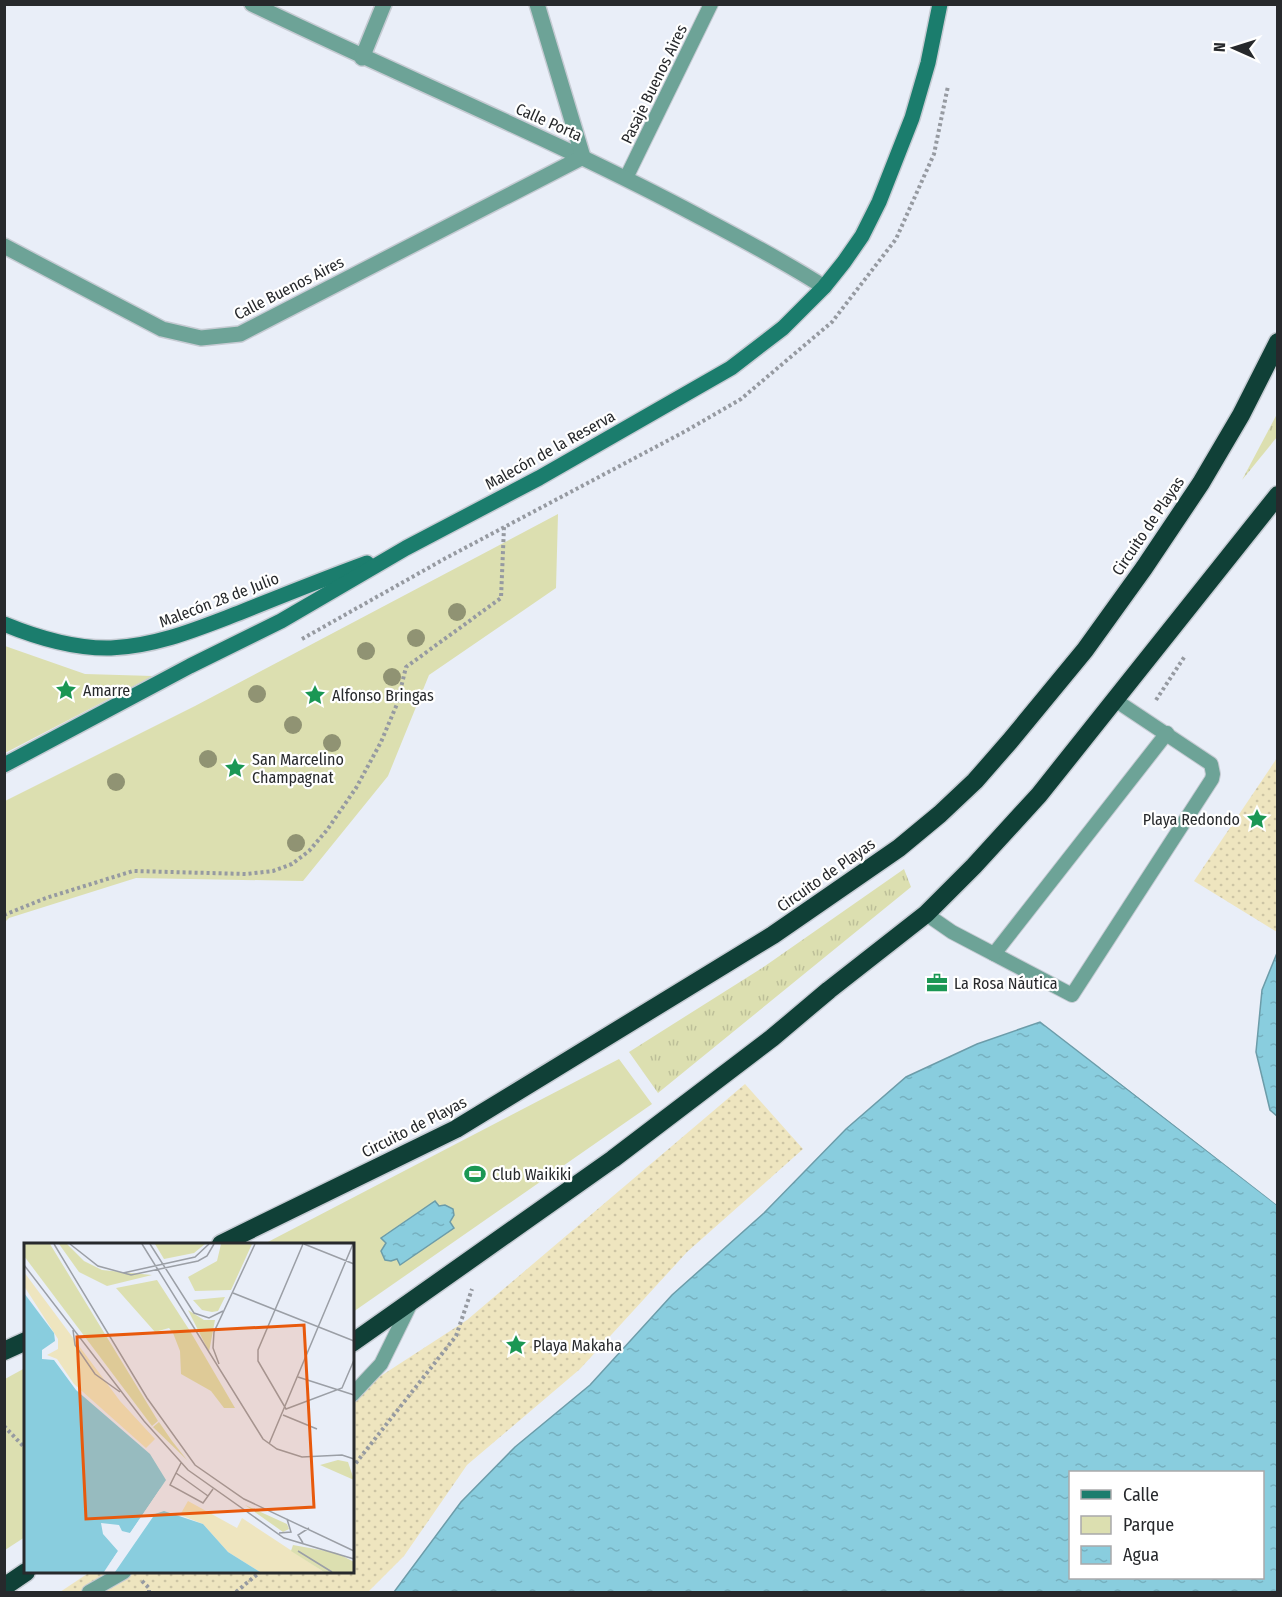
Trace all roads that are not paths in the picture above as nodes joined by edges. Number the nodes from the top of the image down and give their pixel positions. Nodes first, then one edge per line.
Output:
1 (252, 4) edge
2 (384, 4) edge
3 (537, 4) edge
4 (711, 4) edge
5 (940, 4) edge
6 (362, 58) junction
7 (583, 157) junction
8 (626, 178) junction
9 (4, 246) edge
10 (824, 287) junction
11 (1278, 342) edge
12 (1278, 495) edge
13 (406, 548) junction
14 (4, 624) edge
15 (1115, 700) junction
16 (1167, 733) junction
17 (4, 765) edge
18 (926, 914) junction
19 (994, 954) junction
20 (225, 1243) edge
21 (413, 1298) junction
22 (24, 1342) edge
23 (354, 1342) edge
24 (4, 1351) edge
25 (354, 1393) edge
26 (25, 1573) edge
27 (122, 1573) edge
28 (4, 1587) edge
29 (89, 1593) edge

1 - 6 street, Calle Porta
2 - 6 street
3 - 7 street
4 - 8 lane, Pasaje Buenos Aires
5 - 10 main road, Malecón de la Reserva
6 - 7 street, Calle Porta
7 - 8 street, Calle Porta
7 - 9 street, Calle Buenos Aires
8 - 10 street, Calle Porta
10 - 13 main road, Malecón de la Reserva
11 - 20 highway, Circuito de Playas
12 - 15 highway
13 - 14 main road, Malecón 28 de Julio
13 - 17 main road, Malecón de la Reserva
15 - 16 lane
15 - 18 highway
16 - 19 lane
16 - 19 lane
18 - 19 lane
18 - 21 highway
21 - 23 highway
21 - 25 lane
22 - 24 highway
26 - 28 highway
27 - 29 lane

